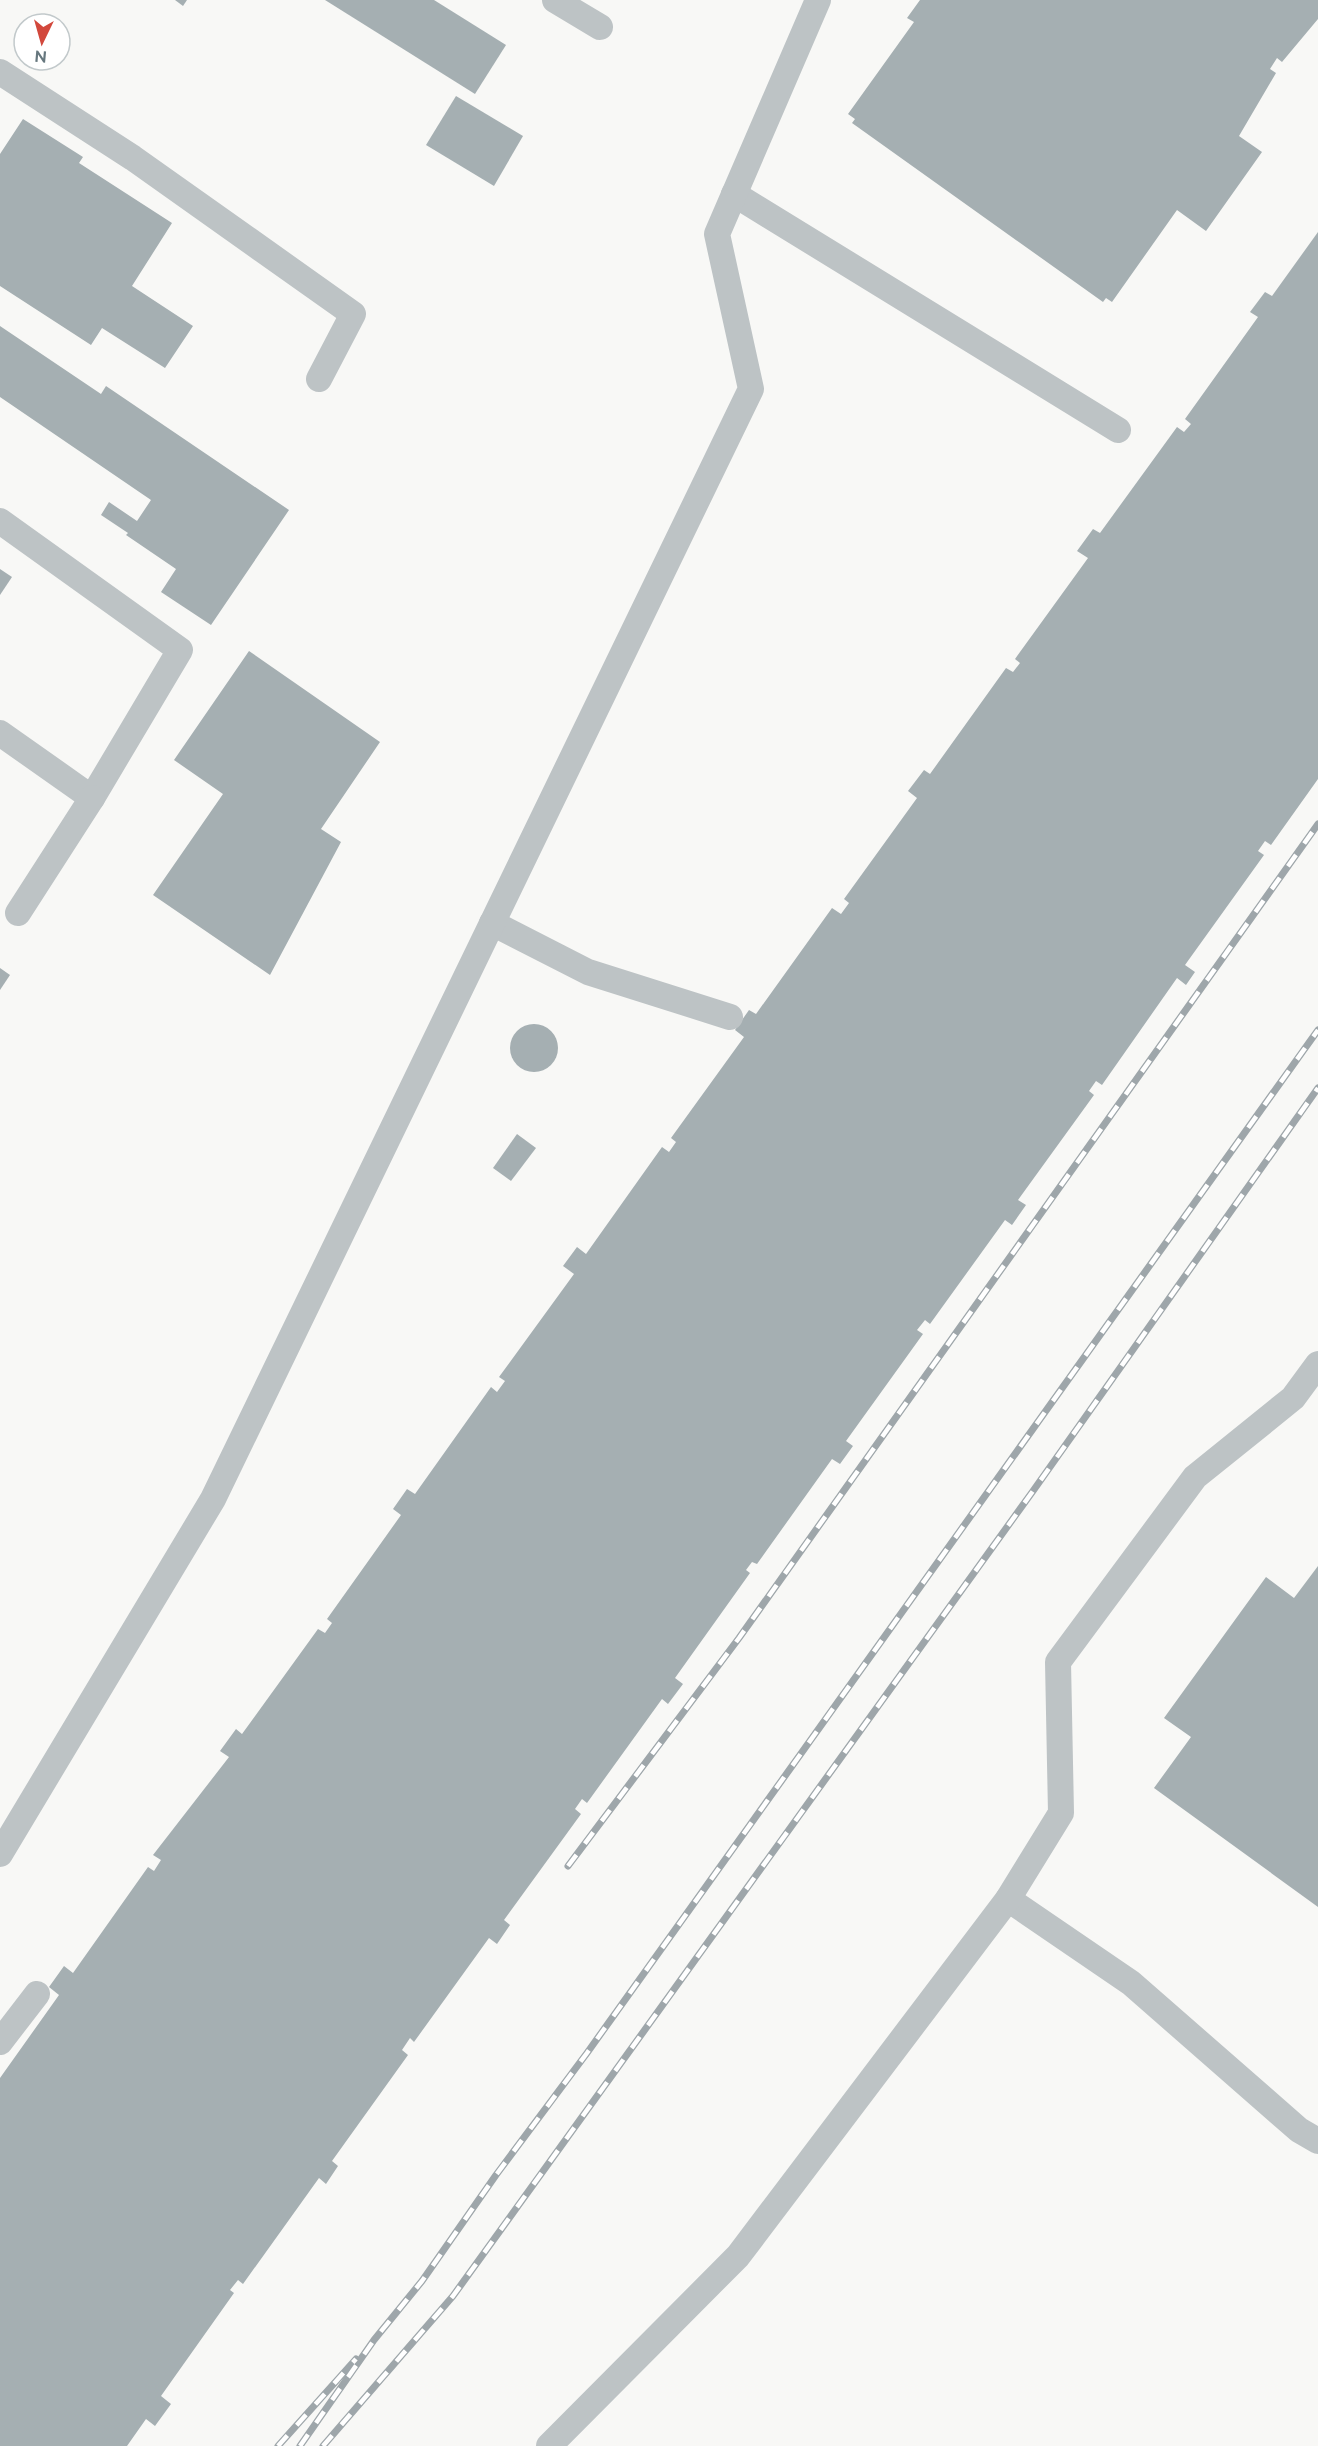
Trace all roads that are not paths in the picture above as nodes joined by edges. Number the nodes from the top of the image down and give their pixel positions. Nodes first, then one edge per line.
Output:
1 (555, 0) edge
2 (818, 0) edge
3 (600, 27) dead end
4 (0, 72) edge
5 (734, 194) junction
6 (319, 379) dead end
7 (1118, 430) dead end
8 (0, 521) edge
9 (0, 733) edge
10 (92, 798) junction
11 (18, 913) dead end
12 (492, 923) junction
13 (730, 1017) dead end
14 (1318, 1364) edge
15 (0, 1854) edge
16 (1008, 1899) junction
17 (38, 1994) dead end
18 (0, 2042) edge
19 (1318, 2141) edge
20 (549, 2446) edge

1 - 3 lane
2 - 5 lane
4 - 6 lane
5 - 7 lane
5 - 12 lane
8 - 10 lane
9 - 10 lane
10 - 11 lane
12 - 13 lane
12 - 15 lane
14 - 16 lane
16 - 19 lane
16 - 20 lane
17 - 18 lane

